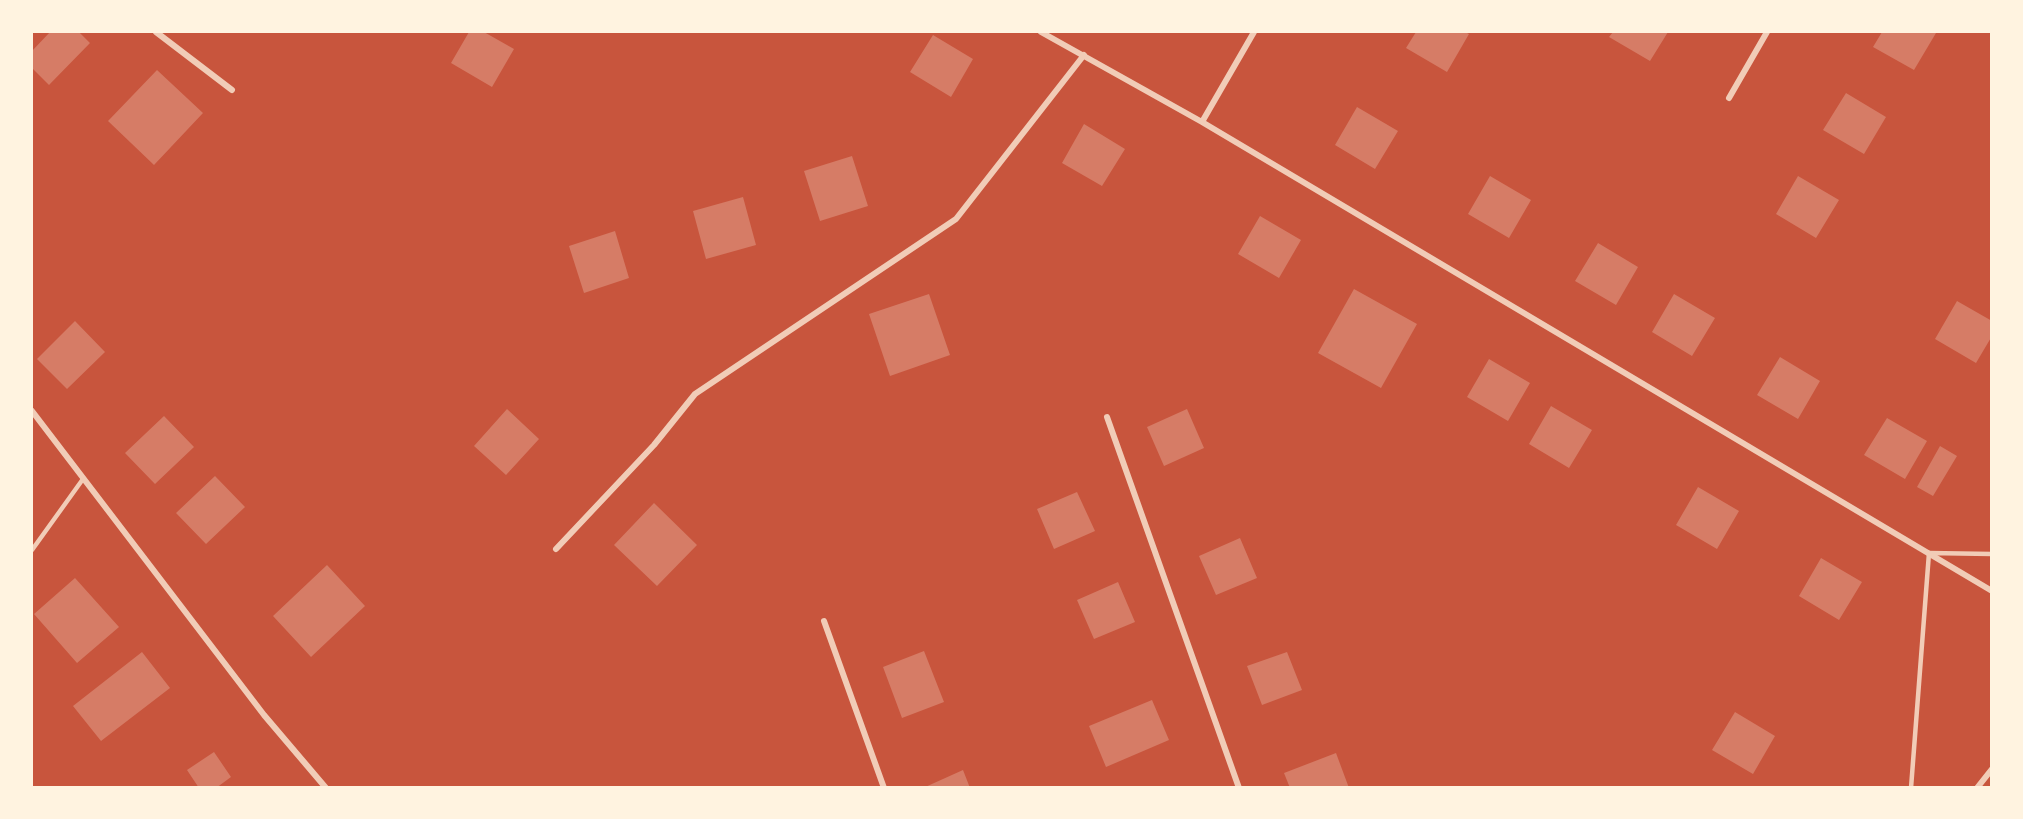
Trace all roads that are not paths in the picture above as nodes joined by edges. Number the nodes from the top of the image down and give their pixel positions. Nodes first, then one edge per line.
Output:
1 (156, 32) edge
2 (1041, 32) edge
3 (1254, 32) edge
4 (1767, 32) edge
5 (1084, 55) junction
6 (232, 90) dead end
7 (1729, 98) dead end
8 (1202, 122) junction
9 (32, 411) edge
10 (1107, 417) dead end
11 (83, 479) junction
12 (556, 549) dead end
13 (32, 550) edge
14 (1929, 553) junction
15 (1992, 554) edge
16 (1992, 591) edge
17 (824, 621) dead end
18 (1992, 769) edge
19 (326, 788) edge
20 (884, 788) edge
21 (1239, 788) edge
22 (1911, 788) edge
23 (1977, 788) edge

1 - 6 street
2 - 5 street
3 - 8 street
4 - 7 street
5 - 8 street
5 - 12 street
8 - 14 street
9 - 11 street
10 - 21 street
11 - 13 lane
11 - 19 street
14 - 15 lane
14 - 16 street
14 - 22 lane
17 - 20 street
18 - 23 street

